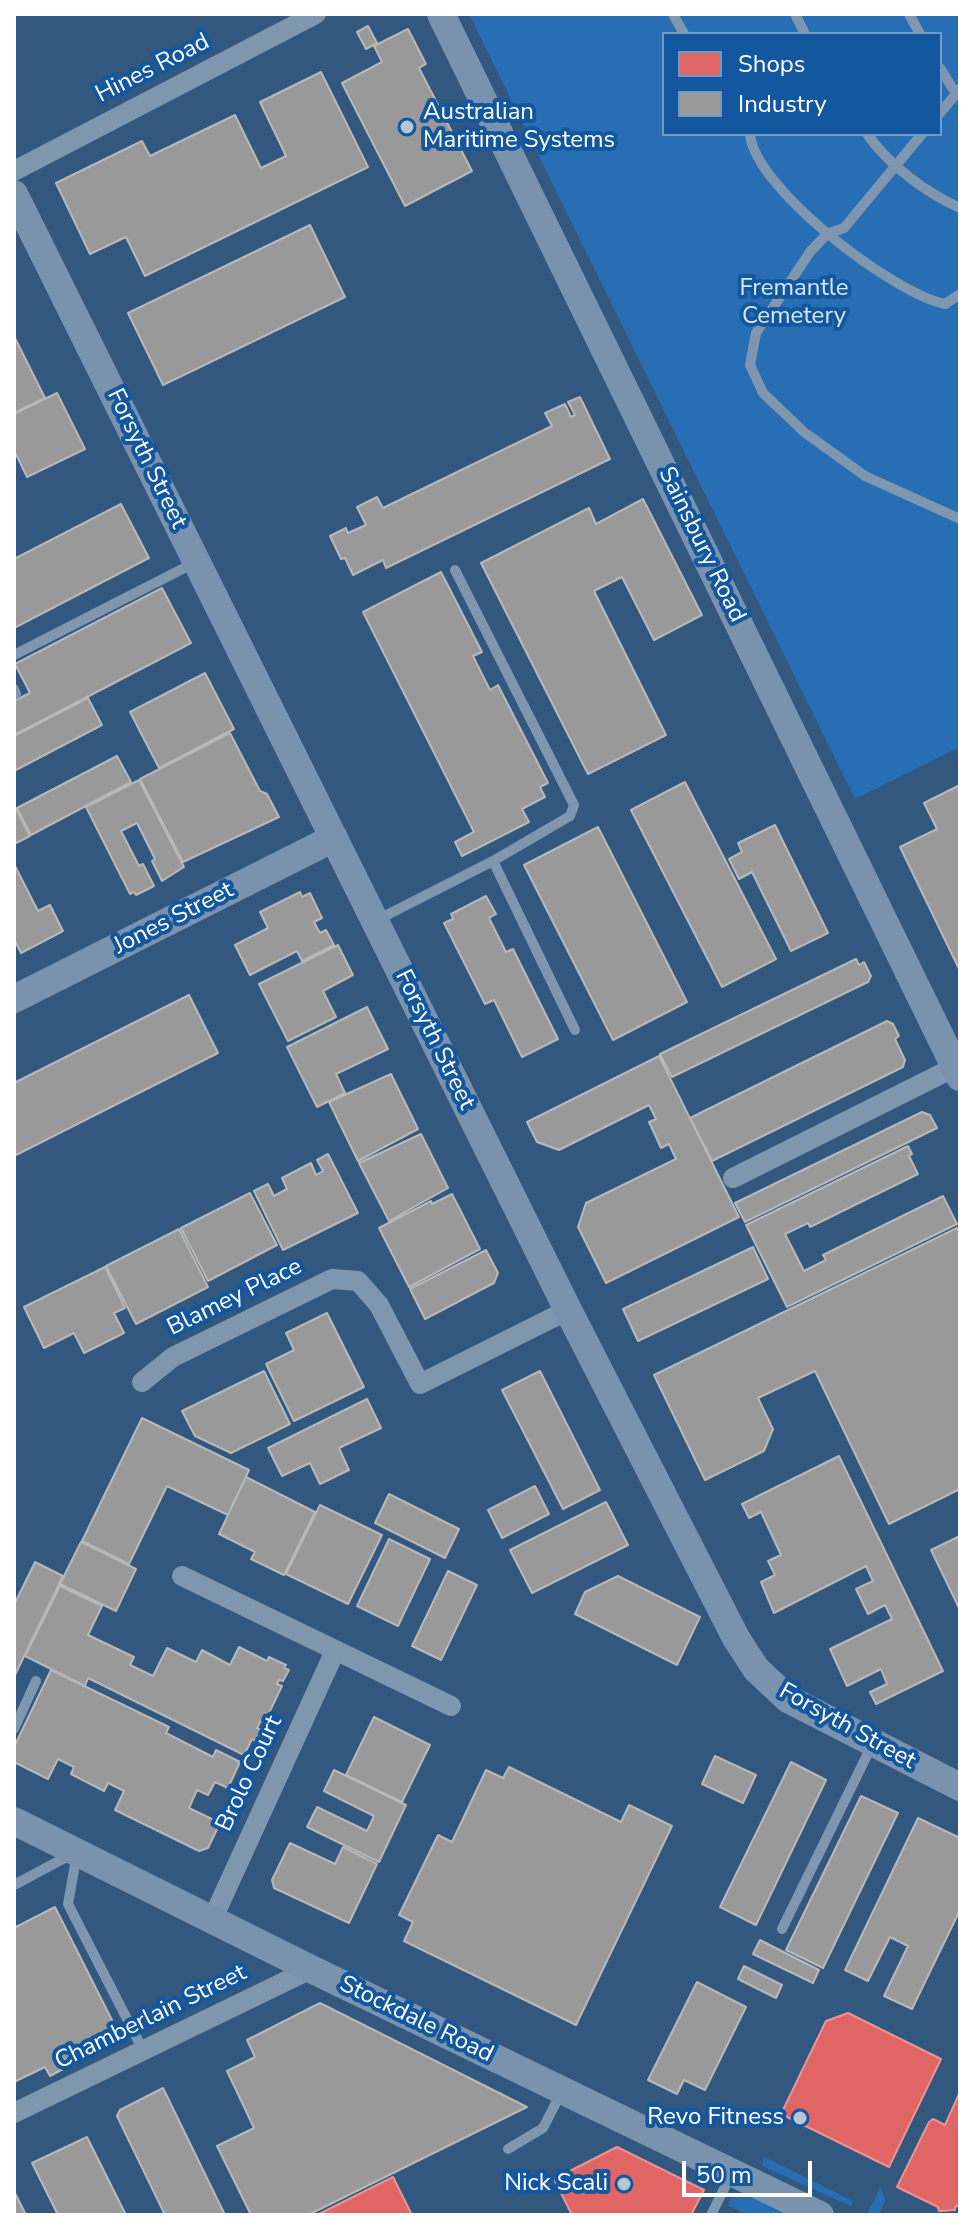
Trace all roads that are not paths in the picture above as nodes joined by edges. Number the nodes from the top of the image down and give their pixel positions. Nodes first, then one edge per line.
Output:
1 (316, 14) edge
2 (441, 14) edge
3 (673, 14) edge
4 (795, 14) edge
5 (909, 14) edge
6 (683, 32) edge
7 (804, 32) edge
8 (919, 32) edge
9 (942, 71) edge
10 (959, 93) edge
11 (942, 111) edge
12 (750, 136) edge
13 (869, 136) edge
14 (920, 136) edge
15 (895, 165) junction
16 (14, 171) edge
17 (14, 194) edge
18 (960, 208) edge
19 (827, 234) junction
20 (960, 294) edge
21 (960, 519) edge
22 (197, 562) junction
23 (455, 570) dead end
24 (14, 655) edge
25 (334, 838) junction
26 (493, 861) junction
27 (375, 921) junction
28 (14, 999) edge
29 (575, 1030) dead end
30 (958, 1072) edge
31 (733, 1178) dead end
32 (568, 1310) junction
33 (142, 1382) dead end
34 (182, 1576) dead end
35 (335, 1651) junction
36 (36, 1681) dead end
37 (451, 1706) dead end
38 (14, 1729) edge
39 (873, 1743) junction
40 (960, 1787) edge
41 (14, 1821) edge
42 (77, 1851) junction
43 (14, 1885) edge
44 (213, 1918) junction
45 (782, 1929) dead end
46 (311, 1969) junction
47 (144, 2052) junction
48 (562, 2091) junction
49 (14, 2113) edge
50 (508, 2149) dead end
51 (732, 2173) junction
52 (711, 2215) edge
53 (820, 2215) edge

1 - 16 street, Hines Road
2 - 30 street, Sainsbury Road
3 - 6 lane
4 - 7 lane
5 - 8 lane
9 - 10 lane
10 - 11 lane
12 - 19 lane
13 - 15 lane
14 - 15 lane
15 - 18 lane
15 - 19 lane
17 - 22 street, Forsyth Street
19 - 20 lane
19 - 21 lane
22 - 24 lane
22 - 25 street, Forsyth Street
23 - 26 lane
25 - 27 street, Forsyth Street
25 - 28 street, Jones Street
26 - 27 lane
26 - 29 lane
27 - 32 street, Forsyth Street
30 - 31 street
32 - 33 street, Blamey Place
32 - 39 street, Forsyth Street
34 - 35 street
35 - 37 street
35 - 44 street, Brolo Court
36 - 38 lane
39 - 40 street, Forsyth Street
39 - 45 lane
41 - 42 street, Stockdale Road
42 - 43 lane
42 - 44 street, Stockdale Road
42 - 47 lane
44 - 46 street, Stockdale Road
46 - 47 street, Chamberlain Street
46 - 48 street, Stockdale Road
47 - 49 street, Chamberlain Street
48 - 50 lane
48 - 51 street, Stockdale Road
51 - 52 lane
51 - 53 street, Stockdale Road

